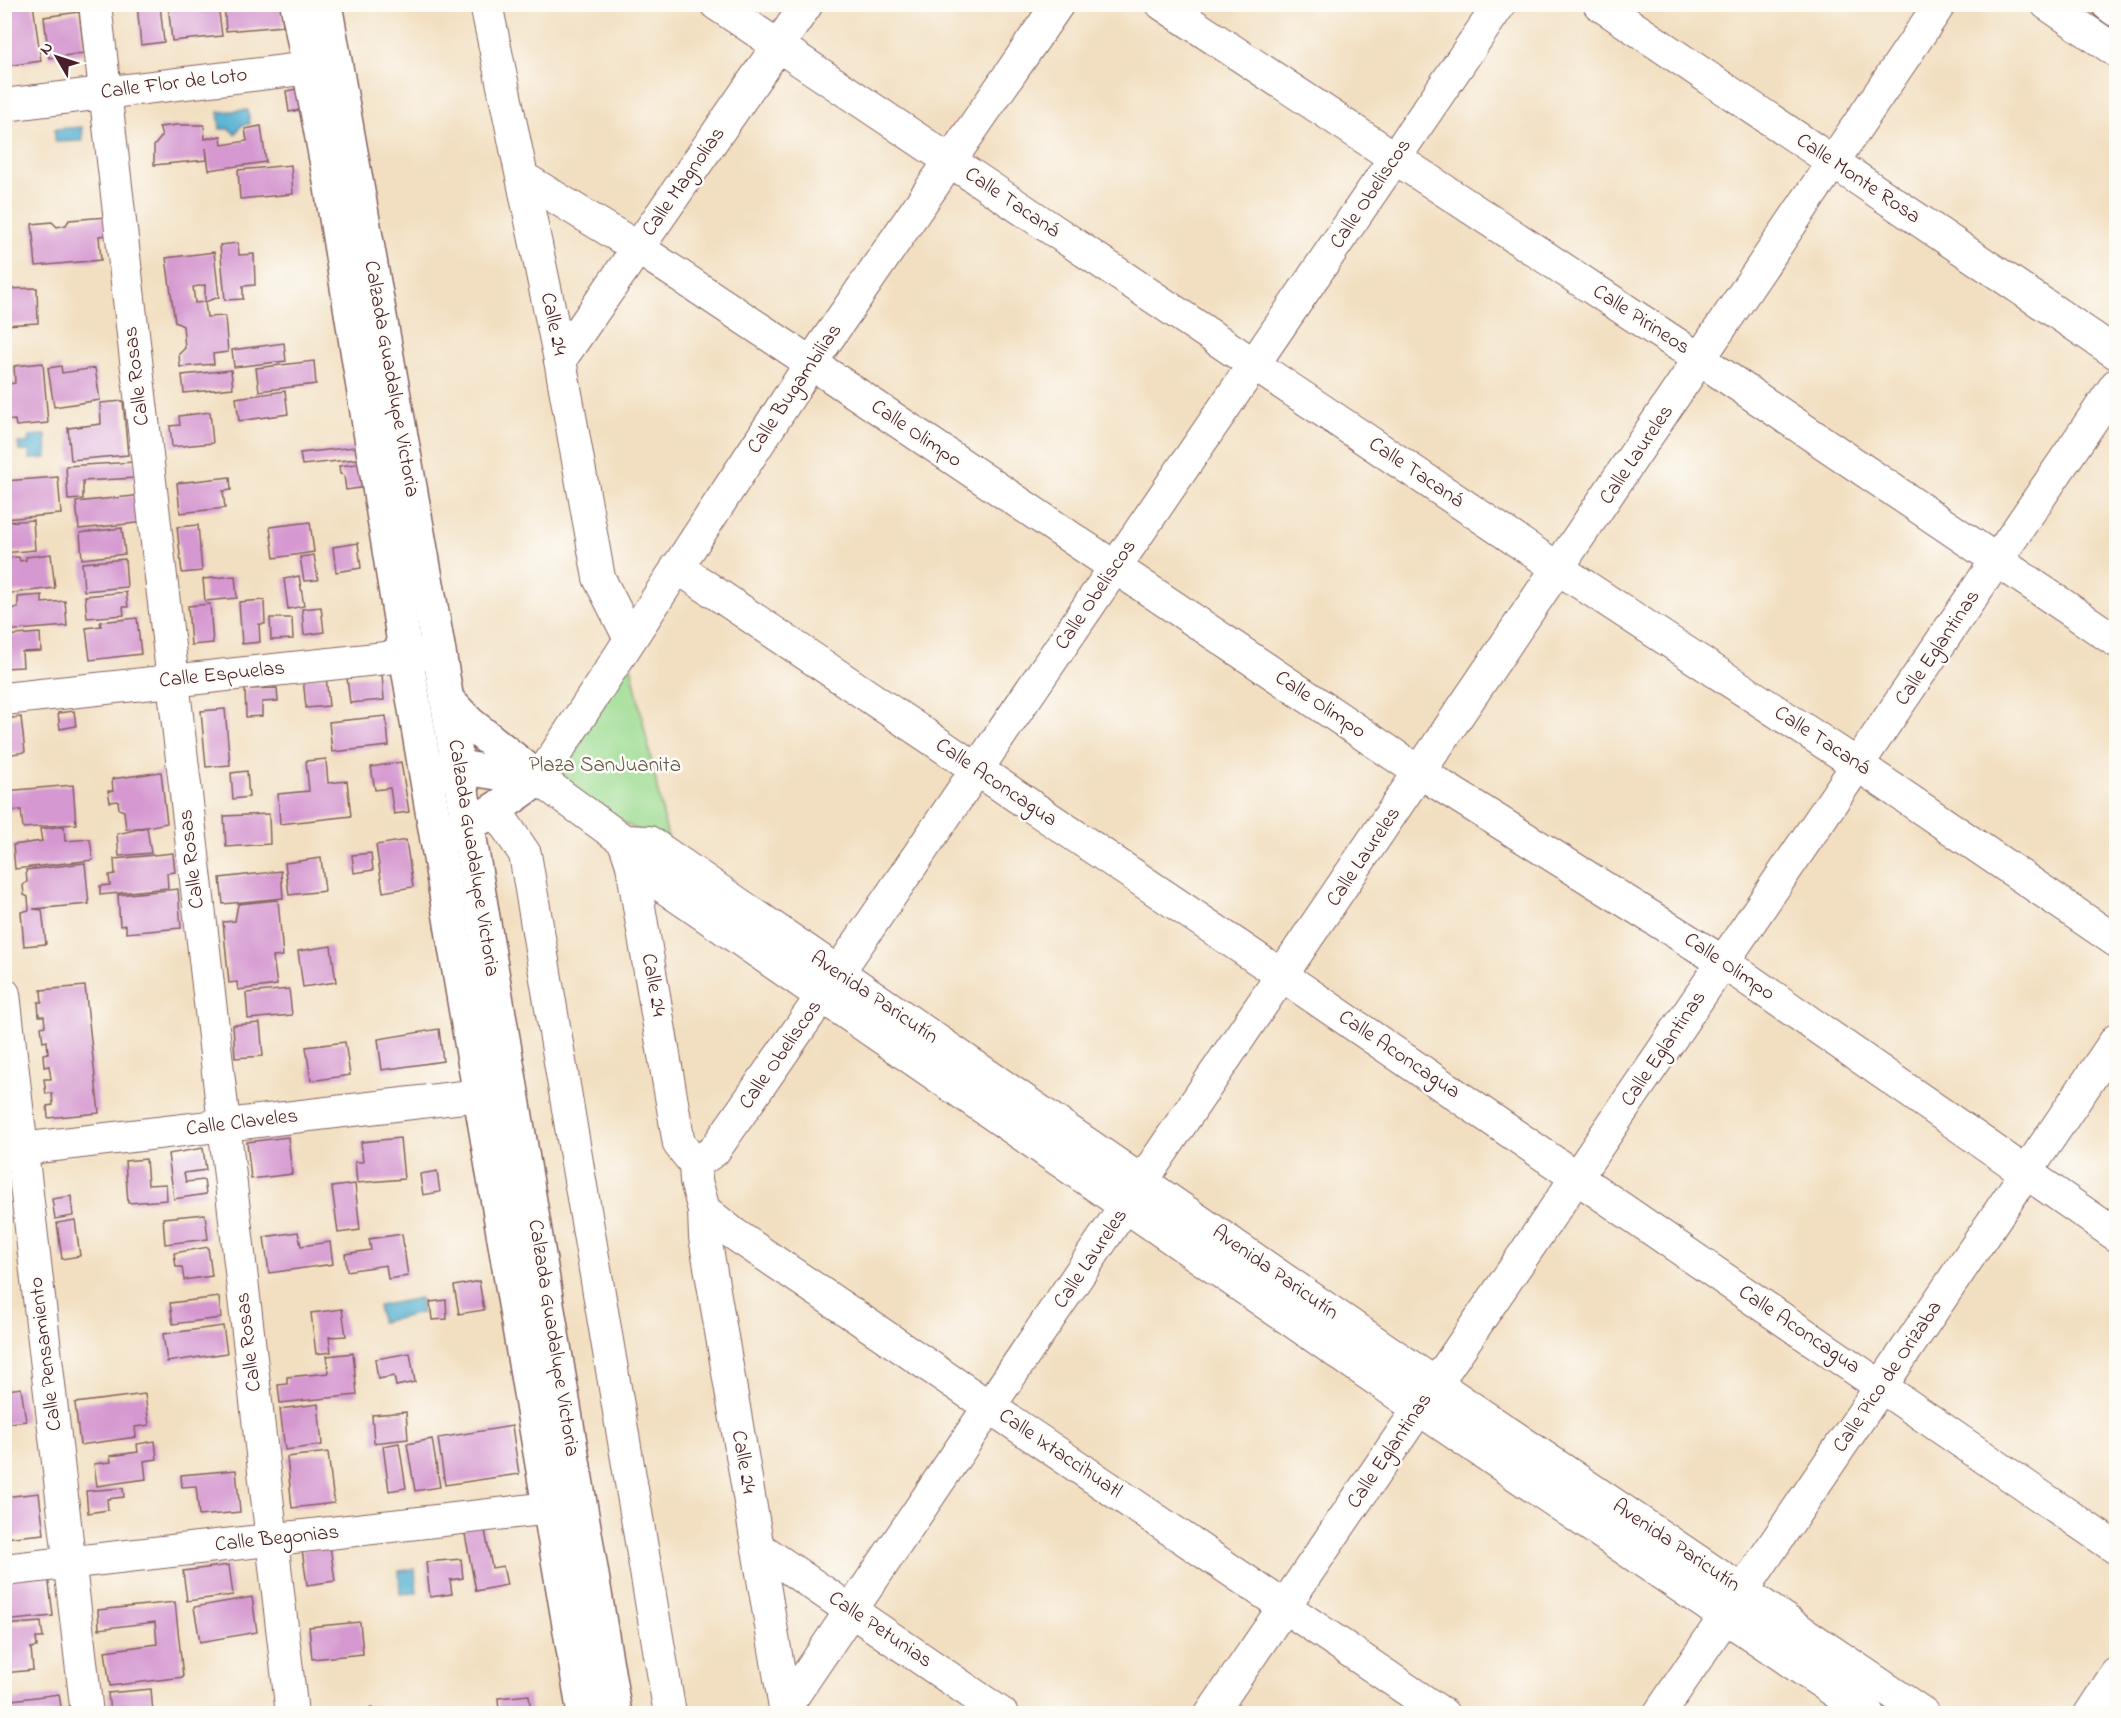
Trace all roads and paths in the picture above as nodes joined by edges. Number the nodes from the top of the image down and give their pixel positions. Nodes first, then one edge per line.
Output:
1 (95, 4) edge
2 (297, 4) edge
3 (325, 4) edge
4 (486, 4) edge
5 (717, 4) edge
6 (807, 4) edge
7 (1058, 4) edge
8 (1162, 4) edge
9 (1500, 4) edge
10 (1599, 4) edge
11 (1940, 4) edge
12 (2047, 4) edge
13 (2108, 4) edge
14 (2116, 10) edge
15 (778, 46) junction
16 (2116, 51) edge
17 (309, 68) junction
18 (105, 93) junction
19 (4, 105) edge
20 (1395, 158) junction
21 (950, 161) junction
22 (1834, 163) junction
23 (522, 177) junction
24 (638, 248) junction
25 (2116, 353) edge
26 (560, 360) junction
27 (1701, 360) junction
28 (811, 363) junction
29 (1254, 364) junction
30 (2116, 385) edge
31 (1997, 560) junction
32 (677, 567) junction
33 (1115, 568) junction
34 (1560, 568) junction
35 (630, 639) junction
36 (2116, 641) edge
37 (439, 652) junction
38 (406, 656) junction
39 (172, 681) junction
40 (4, 699) edge
41 (447, 700) junction
42 (1858, 765) junction
43 (458, 767) junction
44 (977, 769) junction
45 (1421, 772) junction
46 (426, 774) junction
47 (539, 779) junction
48 (504, 824) junction
49 (437, 834) junction
50 (471, 842) junction
51 (635, 849) junction
52 (2116, 941) edge
53 (1723, 962) junction
54 (1283, 976) junction
55 (830, 984) junction
56 (4, 993) edge
57 (2116, 1040) edge
58 (480, 1095) junction
59 (223, 1125) junction
60 (13, 1150) edge
61 (2026, 1172) junction
62 (1577, 1177) junction
63 (698, 1185) junction
64 (1135, 1194) junction
65 (2116, 1234) edge
66 (1881, 1386) junction
67 (1427, 1396) junction
68 (990, 1407) junction
69 (550, 1508) junction
70 (272, 1540) junction
71 (758, 1547) junction
72 (2116, 1548) edge
73 (70, 1563) junction
74 (4, 1570) edge
75 (1742, 1591) junction
76 (1285, 1605) junction
77 (851, 1610) junction
78 (1725, 1616) junction
79 (2116, 1674) edge
80 (786, 1711) edge
81 (87, 1713) edge
82 (292, 1713) edge
83 (584, 1713) edge
84 (615, 1713) edge
85 (670, 1713) edge
86 (1002, 1713) edge
87 (1211, 1713) edge
88 (1443, 1713) edge
89 (1659, 1713) edge
90 (1868, 1713) edge
91 (1924, 1713) edge
92 (2090, 1713) edge

1 - 18 street, Calle Rosas
2 - 17 main road, Calzada Guadalupe Victoria
3 - 37 main road, Calzada Guadalupe Victoria
4 - 23 street, Calle 24
5 - 15 street, Calle Tacaná
6 - 15 street, Calle Magnolias
7 - 21 street, Calle Bugambilias
8 - 20 street, Calle Pirineos
9 - 20 street, Calle Obeliscos
10 - 22 street, Calle Monte Rosa
11 - 22 street, Calle Laureles
12 - 16 street
13 - 14 main road
15 - 21 street, Calle Tacaná
15 - 24 street, Calle Magnolias
17 - 18 street, Calle Flor de Loto
17 - 38 main road, Calzada Guadalupe Victoria
18 - 19 street, Calle Flor de Loto
18 - 39 street, Calle Rosas
20 - 27 street, Calle Pirineos
20 - 29 street, Calle Obeliscos
21 - 28 street, Calle Bugambilias
21 - 29 street, Calle Tacaná
22 - 25 street, Calle Monte Rosa
22 - 27 street, Calle Laureles
23 - 24 street, Calle Olimpo
23 - 26 street, Calle 24
24 - 26 street, Calle Magnolias
24 - 28 street, Calle Olimpo
26 - 35 street, Calle 24
27 - 31 street, Calle Pirineos
27 - 34 street, Calle Laureles
28 - 32 street, Calle Bugambilias
28 - 33 street, Calle Olimpo
29 - 33 street, Calle Obeliscos
29 - 34 street, Calle Tacaná
30 - 31 street, Calle Eglantinas
31 - 36 street, Calle Pirineos
31 - 42 street, Calle Eglantinas
32 - 35 street, Calle Bugambilias
32 - 44 street, Calle Aconcagua
33 - 44 street, Calle Obeliscos
33 - 45 street, Calle Olimpo
34 - 42 street, Calle Tacaná
34 - 45 street, Calle Laureles
35 - 47 street, Calle Bugambilias
37 - 38 street, Calle Espuelas
37 - 41 main road, Calzada Guadalupe Victoria
38 - 39 street, Calle Espuelas
38 - 46 main road, Calzada Guadalupe Victoria
39 - 40 street, Calle Espuelas
39 - 59 street, Calle Rosas
41 - 43 main road, Calzada Guadalupe Victoria
41 - 47 main road
42 - 52 street, Calle Tacaná
42 - 53 street, Calle Eglantinas
43 - 46 main road
43 - 47 main road
43 - 50 main road, Calzada Guadalupe Victoria
44 - 54 street, Calle Aconcagua
44 - 55 street, Calle Obeliscos
45 - 53 street, Calle Olimpo
45 - 54 street, Calle Laureles
46 - 49 main road, Calzada Guadalupe Victoria
47 - 48 main road
47 - 50 main road
47 - 51 street, Avenida Paricutín
48 - 50 main road
48 - 85 street
49 - 50 main road
49 - 58 main road, Calzada Guadalupe Victoria
50 - 84 main road, Calzada Guadalupe Victoria
51 - 55 street, Avenida Paricutín
51 - 63 street, Calle 24
53 - 61 street, Calle Olimpo
53 - 62 street, Calle Eglantinas
54 - 62 street, Calle Aconcagua
54 - 64 street, Calle Laureles
55 - 63 street, Calle Obeliscos
55 - 64 street, Avenida Paricutín
56 - 60 street, Calle Pensamiento
57 - 61 street, Calle Pico de Orizaba
58 - 59 street, Calle Claveles
58 - 69 main road, Calzada Guadalupe Victoria
59 - 60 street, Calle Claveles
59 - 70 street, Calle Rosas
60 - 73 street, Calle Pensamiento
61 - 65 street, Calle Olimpo
61 - 66 street, Calle Pico de Orizaba
62 - 66 street, Calle Aconcagua
62 - 67 street, Calle Eglantinas
63 - 68 street, Calle Ixtaccihuatl
63 - 71 street, Calle 24
64 - 67 street, Avenida Paricutín
64 - 68 street, Calle Laureles
66 - 72 street, Calle Aconcagua
66 - 75 street, Calle Pico de Orizaba
67 - 75 street, Avenida Paricutín
67 - 76 street, Calle Eglantinas
67 - 78 street, Avenida Paricutín
68 - 76 street, Calle Ixtaccihuatl
68 - 77 street, Calle Laureles
69 - 70 street, Calle Begonias
69 - 83 main road, Calzada Guadalupe Victoria
70 - 73 street, Calle Begonias
70 - 82 street, Calle Rosas
71 - 77 street, Calle Petunias
71 - 80 street, Calle 24
73 - 74 street, Calle Begonias
73 - 81 street, Calle Pensamiento
75 - 78 street, Calle Pico de Orizaba
75 - 91 street, Avenida Paricutín
76 - 87 street, Calle Eglantinas
76 - 88 street, Calle Ixtaccihuatl
77 - 80 street, Calle Laureles
77 - 86 street, Calle Petunias
78 - 89 street, Calle Pico de Orizaba
78 - 90 street, Avenida Paricutín
79 - 92 street

